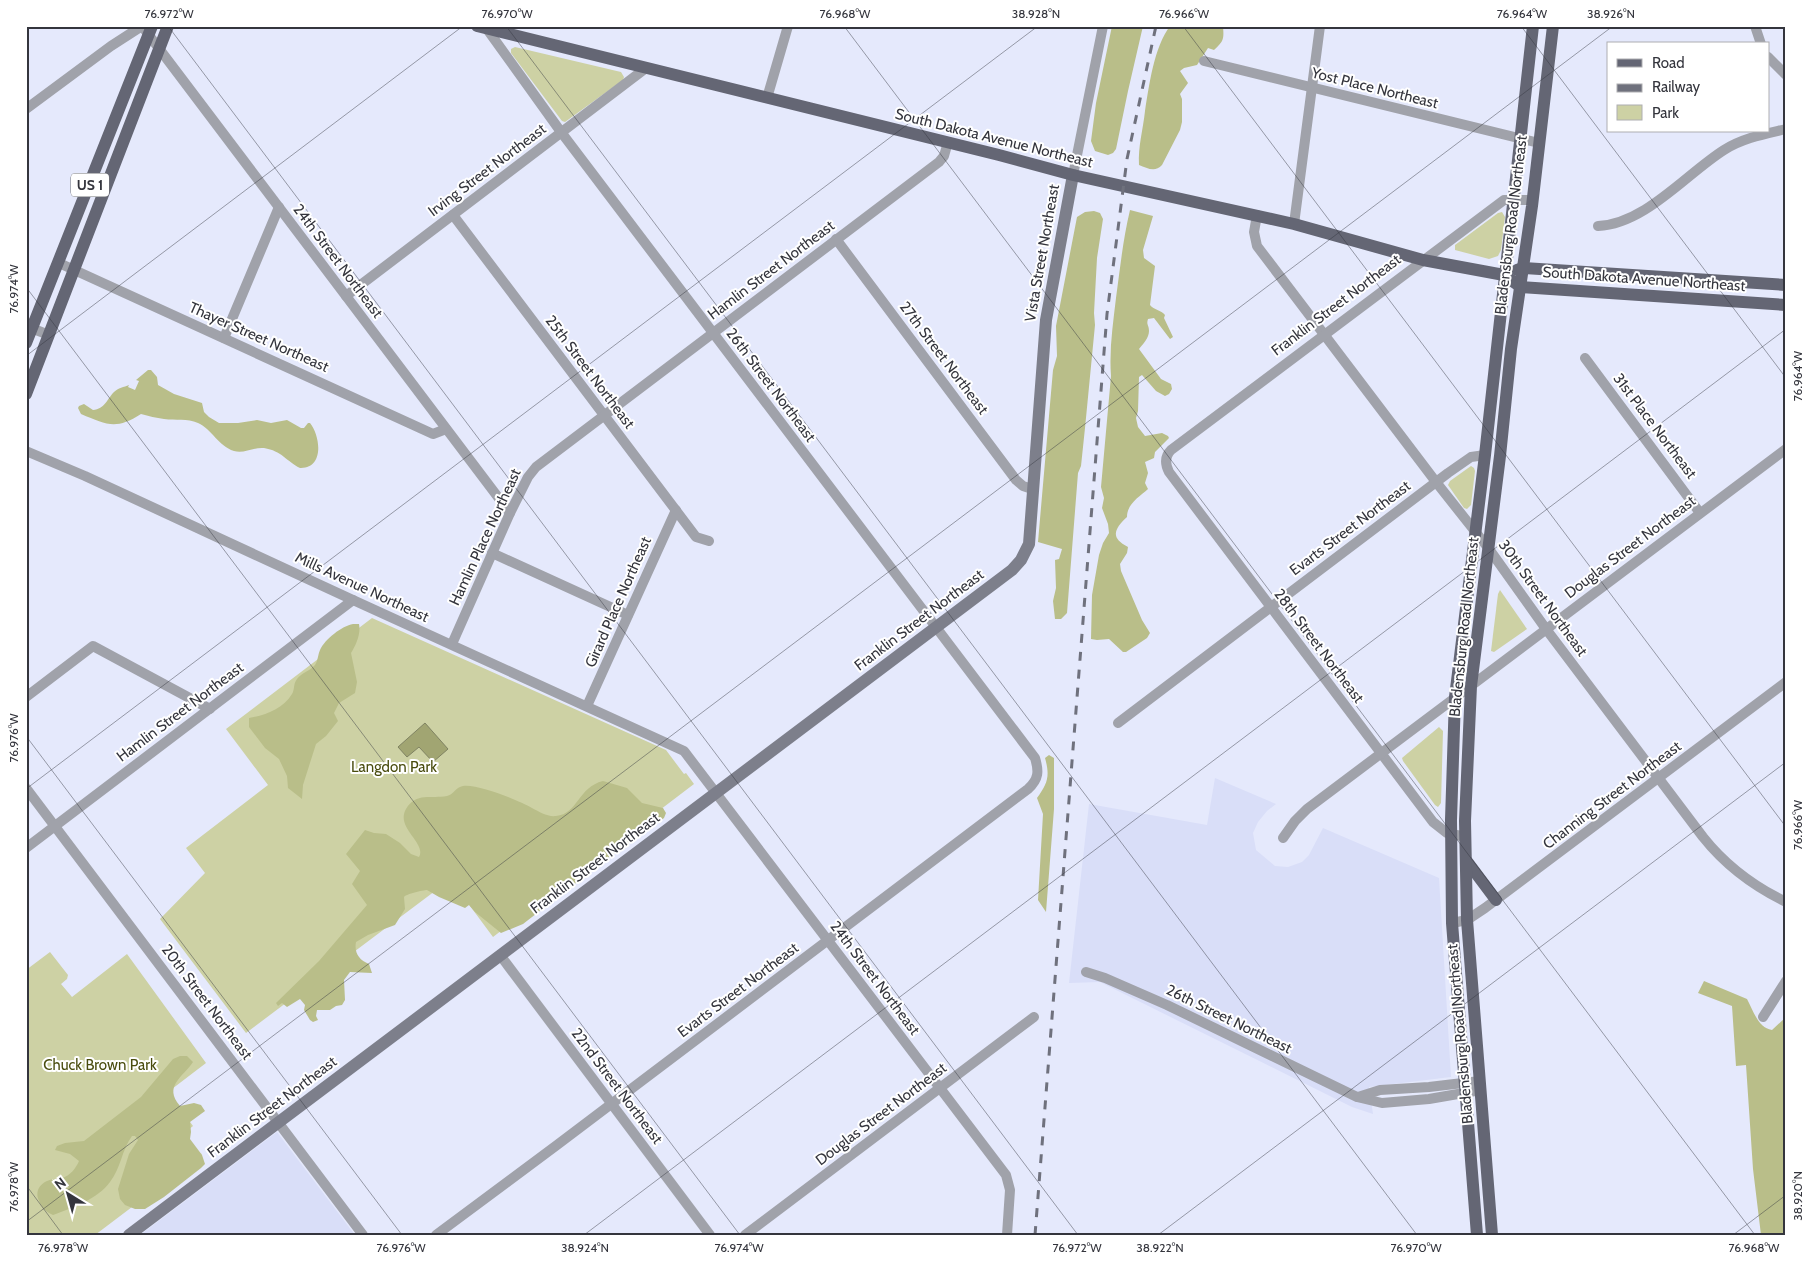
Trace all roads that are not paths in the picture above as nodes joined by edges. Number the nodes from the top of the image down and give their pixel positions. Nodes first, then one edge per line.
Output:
1 (168, 26) edge
2 (788, 26) edge
3 (1103, 26) edge
4 (1320, 26) edge
5 (1533, 26) edge
6 (1553, 26) edge
7 (1755, 26) edge
8 (483, 27) edge
9 (146, 29) edge
10 (1760, 42) edge
11 (159, 49) junction
12 (1770, 59) edge
13 (1204, 61) dead end
14 (646, 68) junction
15 (1786, 76) edge
16 (1313, 88) junction
17 (767, 98) junction
18 (26, 109) edge
19 (1786, 129) edge
20 (561, 132) junction
21 (1520, 139) junction
22 (948, 142) junction
23 (1539, 143) junction
24 (1076, 176) junction
25 (1513, 200) junction
26 (1533, 200) junction
27 (279, 207) junction
28 (453, 215) junction
29 (1257, 215) junction
30 (1294, 224) junction
31 (1598, 226) dead end
32 (836, 240) junction
33 (1423, 260) junction
34 (59, 264) junction
35 (1523, 268) junction
36 (75, 270) junction
37 (1600, 273) junction
38 (1504, 274) junction
39 (1786, 285) edge
40 (1521, 287) junction
41 (1598, 292) junction
42 (346, 296) junction
43 (1786, 305) edge
44 (29, 325) edge
45 (713, 332) junction
46 (1324, 334) junction
47 (49, 335) junction
48 (224, 338) junction
49 (26, 343) edge
50 (1585, 358) dead end
51 (26, 394) edge
52 (604, 415) junction
53 (446, 429) junction
54 (1786, 449) edge
55 (26, 451) edge
56 (1485, 455) junction
57 (1167, 456) joint
58 (1436, 482) junction
59 (1032, 489) junction
60 (676, 510) junction
61 (510, 513) junction
62 (1700, 513) junction
63 (1476, 532) junction
64 (709, 541) dead end
65 (1488, 549) junction
66 (492, 553) junction
67 (353, 600) junction
68 (1271, 606) junction
69 (628, 615) junction
70 (936, 627) junction
71 (1546, 629) junction
72 (452, 644) junction
73 (1786, 682) edge
74 (1471, 686) junction
75 (26, 697) edge
76 (1455, 698) junction
77 (587, 706) junction
78 (210, 709) junction
79 (1118, 723) dead end
80 (684, 750) joint
81 (1381, 753) junction
82 (1035, 758) joint
83 (1659, 778) junction
84 (26, 788) edge
85 (716, 792) junction
86 (55, 827) junction
87 (1451, 834) junction
88 (1466, 837) junction
89 (1283, 838) dead end
90 (26, 848) edge
91 (1466, 858) junction
92 (1496, 900) junction
93 (1786, 902) edge
94 (1466, 920) junction
95 (1452, 923) junction
96 (828, 940) junction
97 (500, 955) junction
98 (1086, 972) dead end
99 (1786, 981) edge
100 (1034, 1017) dead end
101 (1763, 1017) dead end
102 (1480, 1086) junction
103 (940, 1088) junction
104 (1466, 1088) junction
105 (612, 1104) junction
106 (278, 1122) junction
107 (1477, 1233) edge
108 (1492, 1233) edge
109 (129, 1235) edge
110 (363, 1235) edge
111 (436, 1235) edge
112 (710, 1235) edge
113 (745, 1235) edge
114 (1007, 1235) edge

1 - 11 main road, US 1
2 - 17 street
3 - 24 street, Vista Street Northeast
4 - 16 street
5 - 21 main road, Bladensburg Road Northeast
6 - 23 main road, Bladensburg Road Northeast
7 - 10 street
8 - 14 main road, South Dakota Avenue Northeast
8 - 20 street, 26th Street Northeast
9 - 11 street, 24th Street Northeast
9 - 18 street
9 - 34 main road, US 1
11 - 27 street, 24th Street Northeast
11 - 36 main road, US 1
12 - 15 street
13 - 16 street, Yost Place Northeast
14 - 17 main road, South Dakota Avenue Northeast
14 - 20 street, Irving Street Northeast
16 - 21 street, Yost Place Northeast
16 - 30 street
17 - 22 main road, South Dakota Avenue Northeast
19 - 31 street
20 - 28 street, Irving Street Northeast
20 - 45 street, 26th Street Northeast
21 - 23 street, Yost Place Northeast
21 - 25 main road, Bladensburg Road Northeast
22 - 24 main road, South Dakota Avenue Northeast
22 - 32 street, Hamlin Street Northeast
23 - 26 main road, Bladensburg Road Northeast
24 - 29 main road, South Dakota Avenue Northeast
24 - 59 street, Vista Street Northeast
25 - 26 street, Franklin Street Northeast
25 - 33 street, Franklin Street Northeast
25 - 38 main road, Bladensburg Road Northeast
26 - 35 main road, Bladensburg Road Northeast
27 - 42 street, 24th Street Northeast
27 - 48 street
28 - 42 street, Irving Street Northeast
28 - 52 street, 25th Street Northeast
29 - 30 main road, South Dakota Avenue Northeast
29 - 46 street, 30th Street Northeast
30 - 33 main road, South Dakota Avenue Northeast
32 - 45 street, Hamlin Street Northeast
32 - 59 street, 27th Street Northeast
33 - 38 main road, South Dakota Avenue Northeast
33 - 46 street, Franklin Street Northeast
34 - 36 street, Thayer Street Northeast
34 - 44 main road, US 1
35 - 37 main road, South Dakota Avenue Northeast
35 - 38 main road, South Dakota Avenue Northeast
35 - 40 main road, Bladensburg Road Northeast
36 - 47 main road, US 1
36 - 48 street, Thayer Street Northeast
37 - 39 main road, South Dakota Avenue Northeast
37 - 41 main road
38 - 40 main road, South Dakota Avenue Northeast
38 - 56 main road, Bladensburg Road Northeast
40 - 41 main road, South Dakota Avenue Northeast
40 - 65 main road, Bladensburg Road Northeast
41 - 43 main road, South Dakota Avenue Northeast
42 - 53 street, 24th Street Northeast
44 - 47 street
44 - 49 main road, US 1
45 - 52 street, Hamlin Street Northeast
45 - 70 street, 26th Street Northeast
46 - 57 street, Franklin Street Northeast
46 - 58 street, 30th Street Northeast
47 - 51 main road, US 1
48 - 53 street, Thayer Street Northeast
50 - 62 street, 31st Place Northeast
52 - 60 street, 25th Street Northeast
52 - 61 street, Hamlin Place Northeast
53 - 61 street, 24th Street Northeast
54 - 62 street, Douglas Street Northeast
55 - 67 street, Mills Avenue Northeast
56 - 58 street, Evarts Street Northeast
56 - 63 main road, Bladensburg Road Northeast
57 - 68 street, 28th Street Northeast
58 - 63 street, 30th Street Northeast
58 - 68 street, Evarts Street Northeast
59 - 70 street, Franklin Street Northeast
60 - 64 street, 25th Street Northeast
60 - 69 street, Girard Place Northeast
61 - 66 street, Hamlin Place Northeast
62 - 71 street, Douglas Street Northeast
63 - 65 street, 30th Street Northeast
63 - 76 main road, Bladensburg Road Northeast
65 - 71 street, 30th Street Northeast
65 - 74 main road, Bladensburg Road Northeast
66 - 69 street
66 - 72 street, Hamlin Place Northeast
67 - 72 street, Mills Avenue Northeast
67 - 78 street, Hamlin Street Northeast
68 - 79 street, Evarts Street Northeast
68 - 81 street, 28th Street Northeast
69 - 77 street, Girard Place Northeast
70 - 82 street, 26th Street Northeast
70 - 85 street, Franklin Street Northeast
71 - 74 street, Douglas Street Northeast
71 - 83 street, 30th Street Northeast
72 - 77 street, Mills Avenue Northeast
73 - 83 street, Channing Street Northeast
74 - 76 street, Douglas Street Northeast
74 - 88 main road, Bladensburg Road Northeast
75 - 78 street
76 - 81 street, Douglas Street Northeast
76 - 87 main road, Bladensburg Road Northeast
77 - 80 street, Mills Avenue Northeast
78 - 86 street, Hamlin Street Northeast
80 - 85 street, 24th Street Northeast
81 - 87 street, 28th Street Northeast
81 - 89 street, Douglas Street Northeast
82 - 96 street, Evarts Street Northeast
83 - 92 street, Channing Street Northeast
83 - 93 street, 30th Street Northeast
84 - 86 street, 20th Street Northeast
85 - 96 street, 24th Street Northeast
85 - 97 street, Franklin Street Northeast
86 - 90 street, Hamlin Street Northeast
86 - 106 street, 20th Street Northeast
87 - 88 street, 28th Street Northeast
87 - 95 main road, Bladensburg Road Northeast
88 - 91 main road, Bladensburg Road Northeast
91 - 92 main road
91 - 94 main road, Bladensburg Road Northeast
92 - 94 street, Channing Street Northeast
94 - 95 street, Channing Street Northeast
94 - 102 main road, Bladensburg Road Northeast
95 - 104 main road, Bladensburg Road Northeast
96 - 103 street, 24th Street Northeast
96 - 105 street, Evarts Street Northeast
97 - 105 street, 22nd Street Northeast
97 - 106 street, Franklin Street Northeast
98 - 104 street, 26th Street Northeast
99 - 101 street
100 - 103 street, Douglas Street Northeast
102 - 104 street, 26th Street Northeast
102 - 108 main road, Bladensburg Road Northeast
103 - 113 street, Douglas Street Northeast
103 - 114 street, 24th Street Northeast
104 - 107 main road, Bladensburg Road Northeast
105 - 111 street, Evarts Street Northeast
105 - 112 street, 22nd Street Northeast
106 - 109 street, Franklin Street Northeast
106 - 110 street, 20th Street Northeast
107 - 108 main road

